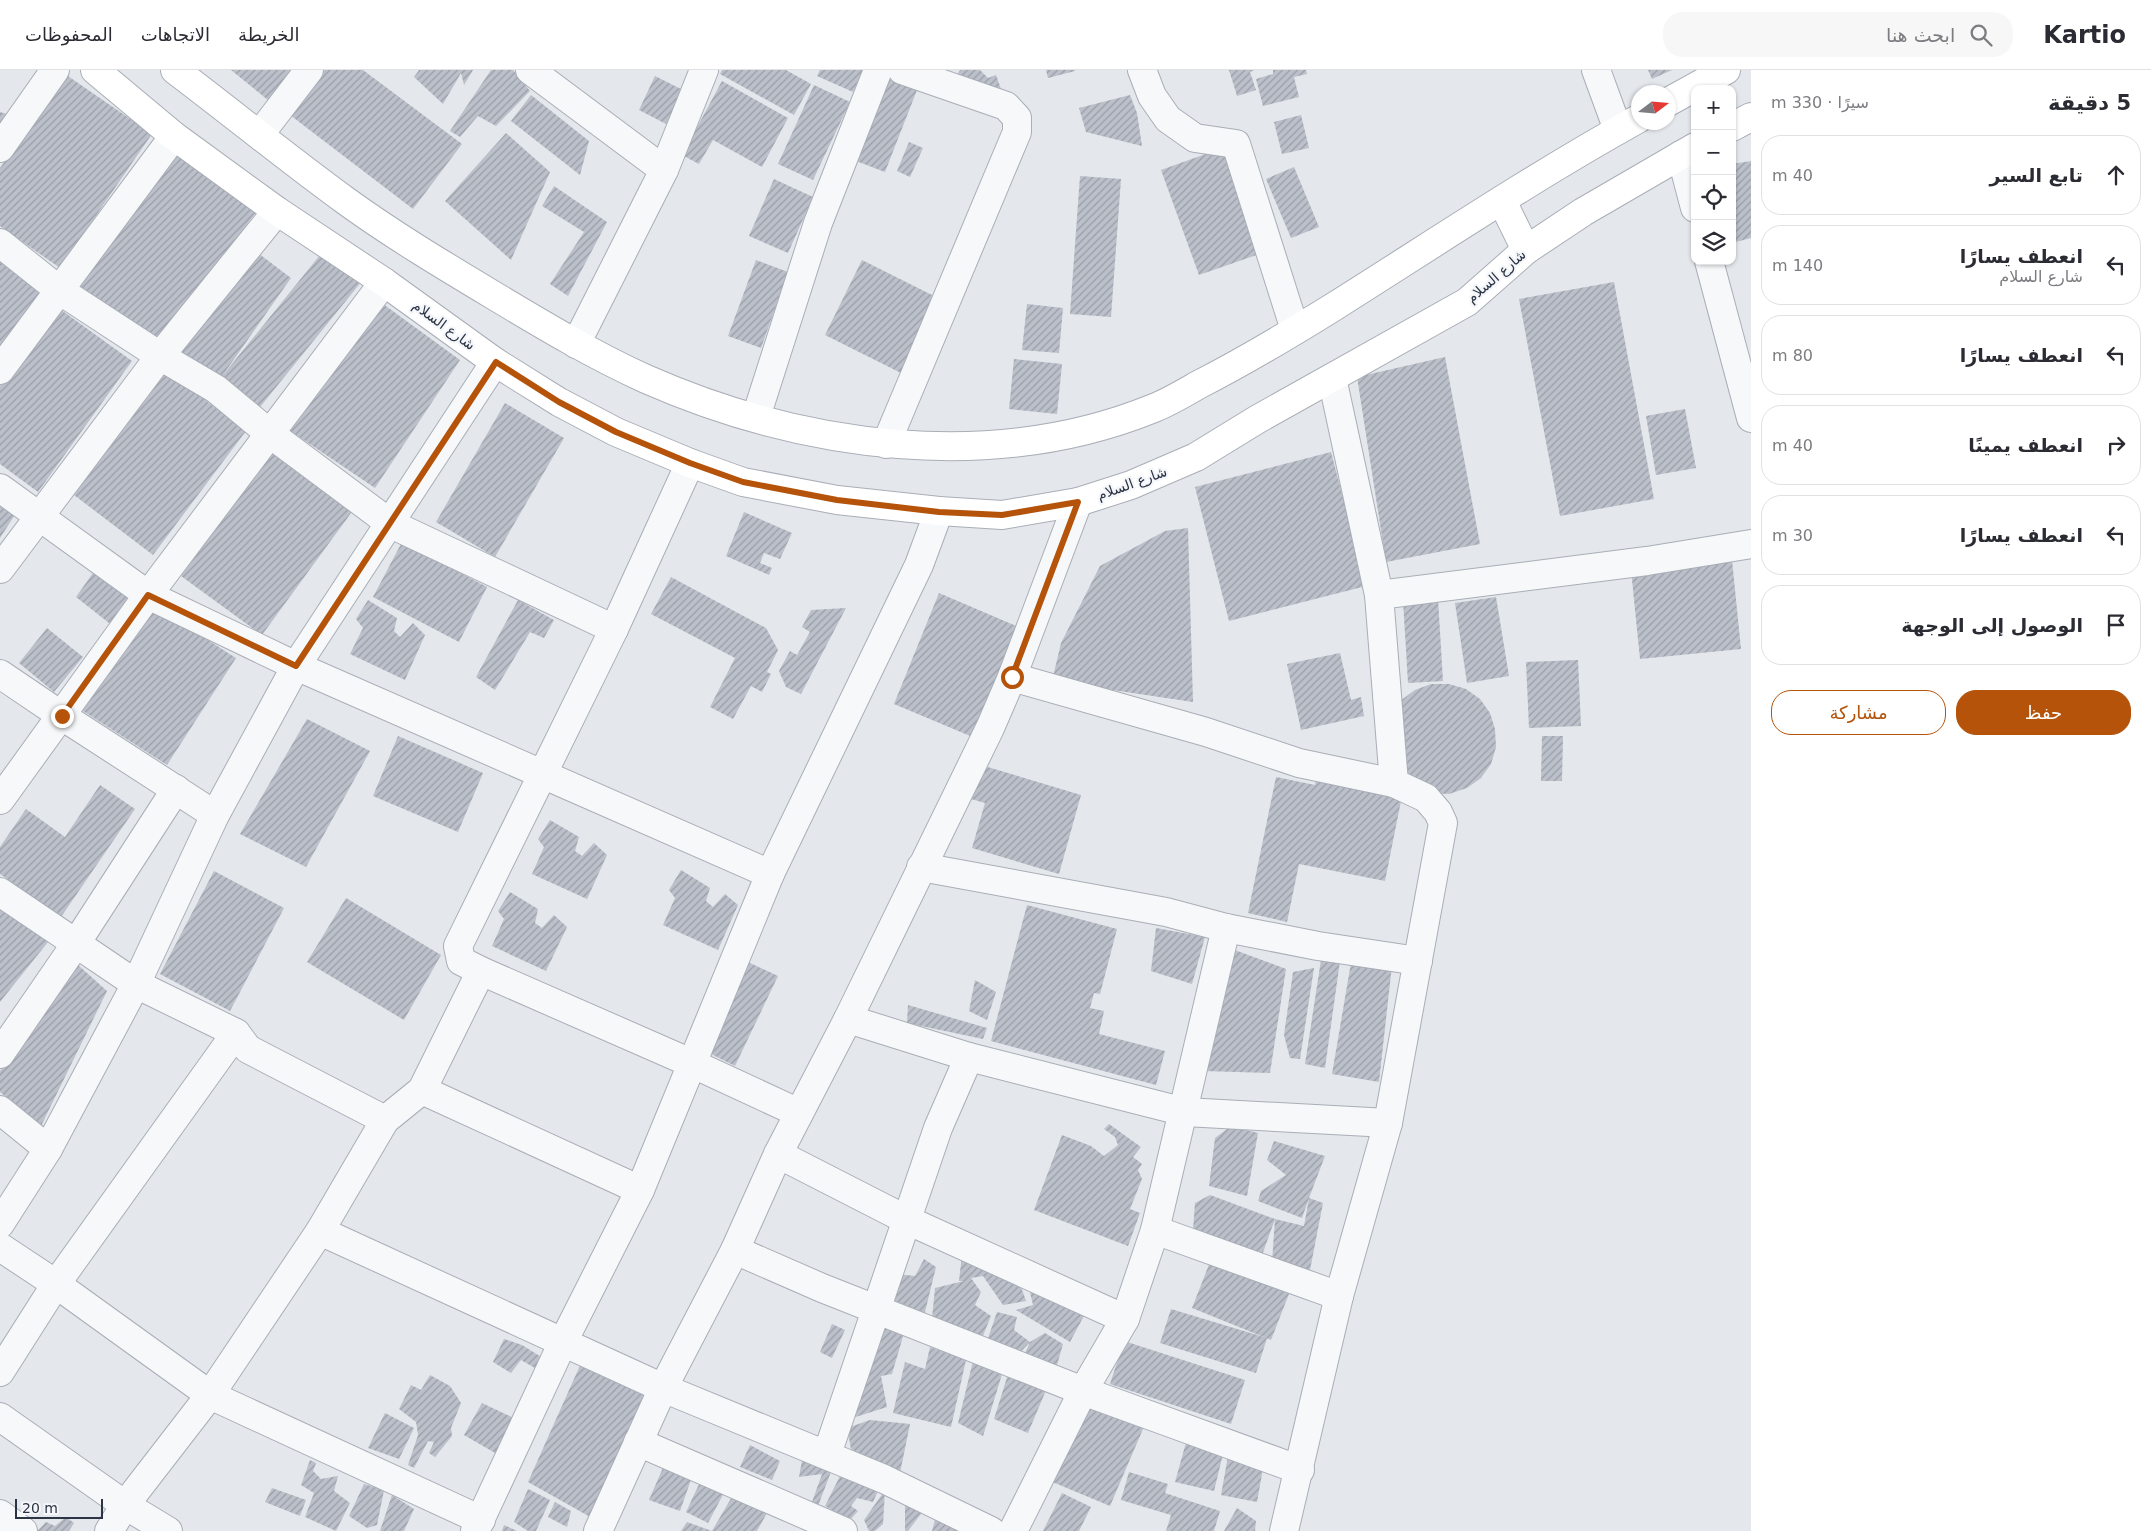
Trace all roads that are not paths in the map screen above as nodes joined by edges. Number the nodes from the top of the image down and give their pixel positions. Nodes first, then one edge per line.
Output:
1 (55, 70) edge
2 (95, 70) edge
3 (175, 70) edge
4 (309, 70) edge
5 (530, 70) edge
6 (704, 70) edge
7 (878, 70) edge
8 (902, 70) edge
9 (1142, 70) edge
10 (1596, 70) edge
11 (1726, 70) edge
12 (1676, 98) edge
13 (1751, 117) edge
14 (1628, 125) edge
15 (1736, 125) edge
16 (260, 134) junction
17 (174, 136) junction
18 (0, 148) edge
19 (1688, 151) edge
20 (664, 170) junction
21 (1691, 175) edge
22 (1502, 201) junction
23 (277, 211) junction
24 (0, 243) edge
25 (1526, 250) junction
26 (1710, 265) edge
27 (384, 282) junction
28 (59, 290) junction
29 (1295, 330) junction
30 (576, 344) junction
31 (160, 356) junction
32 (496, 362) junction
33 (0, 370) edge
34 (1332, 378) junction
35 (756, 417) junction
36 (1751, 418) edge
37 (269, 433) junction
38 (886, 444) junction
39 (690, 463) junction
40 (0, 488) edge
41 (1078, 502) junction
42 (939, 512) junction
43 (39, 515) junction
44 (391, 524) junction
45 (1751, 544) edge
46 (0, 569) edge
47 (148, 595) junction
48 (1379, 596) junction
49 (614, 629) junction
50 (296, 666) junction
51 (0, 674) edge
52 (1012, 677) junction
53 (62, 716) junction
54 (542, 774) junction
55 (1394, 783) junction
56 (176, 789) junction
57 (0, 800) edge
58 (215, 815) junction
59 (921, 867) junction
60 (770, 874) junction
61 (0, 892) edge
62 (1226, 928) junction
63 (75, 945) junction
64 (1418, 961) junction
65 (482, 971) junction
66 (136, 984) junction
67 (848, 1020) junction
68 (236, 1033) junction
69 (0, 1054) edge
70 (969, 1057) junction
71 (691, 1063) junction
72 (422, 1090) junction
73 (0, 1110) edge
74 (1185, 1112) junction
75 (798, 1113) junction
76 (384, 1120) junction
77 (1388, 1123) junction
78 (48, 1149) junction
79 (778, 1154) junction
80 (640, 1190) junction
81 (907, 1220) junction
82 (0, 1224) edge
83 (1155, 1230) junction
84 (320, 1231) junction
85 (0, 1247) edge
86 (735, 1250) junction
87 (56, 1284) junction
88 (1339, 1296) junction
89 (877, 1308) junction
90 (1125, 1319) junction
91 (563, 1342) junction
92 (0, 1372) edge
93 (663, 1388) junction
94 (1083, 1391) junction
95 (210, 1394) junction
96 (0, 1418) edge
97 (638, 1442) junction
98 (827, 1454) junction
99 (1300, 1470) junction
100 (125, 1505) junction
101 (0, 1514) edge
102 (478, 1526) edge
103 (24, 1531) edge
104 (109, 1531) edge
105 (168, 1531) edge
106 (598, 1531) edge
107 (843, 1531) edge
108 (991, 1531) edge
109 (1013, 1531) edge
110 (1284, 1531) edge

1 - 18 street
2 - 17 street, شارع السلام
3 - 16 street
4 - 16 street
5 - 20 street
6 - 20 street
7 - 35 street
8 - 38 street
9 - 29 street
10 - 14 street
11 - 12 street
13 - 15 street
14 - 22 street
16 - 30 street
17 - 23 street, شارع السلام
17 - 28 street
19 - 21 street
19 - 25 street, شارع السلام
20 - 30 street
22 - 25 street
22 - 29 street
23 - 27 street, شارع السلام
23 - 31 street
24 - 28 street
25 - 34 street, شارع السلام
26 - 36 street
27 - 32 street, شارع السلام
27 - 37 street
28 - 31 street
28 - 33 street
29 - 38 street
30 - 35 street
31 - 37 street
31 - 43 street
32 - 39 street, شارع السلام
32 - 44 street
34 - 41 street, شارع السلام
34 - 48 street
35 - 38 street
37 - 44 street
37 - 47 street
39 - 42 street, شارع السلام
39 - 49 street
40 - 43 street
41 - 42 street, شارع السلام
41 - 52 street
42 - 60 street
43 - 46 street
43 - 47 street
44 - 49 street
44 - 50 street
45 - 48 street
47 - 50 street
47 - 53 street
48 - 55 street
49 - 54 street
50 - 54 street
50 - 58 street
51 - 53 street
52 - 55 street
52 - 59 street
53 - 56 street
53 - 57 street
54 - 60 street
54 - 65 street
55 - 64 street
56 - 58 street
56 - 63 street
58 - 66 street
59 - 62 street
59 - 67 street
60 - 71 street
61 - 63 street
62 - 64 street
62 - 74 street
63 - 66 street
63 - 69 street
64 - 77 street
65 - 71 street
65 - 72 street
66 - 68 street
66 - 78 street
67 - 70 street
67 - 75 street
68 - 76 street
68 - 87 street
70 - 74 street
70 - 81 street
71 - 75 street
71 - 80 street
72 - 76 street
72 - 80 street
73 - 78 street
74 - 77 street
74 - 83 street
75 - 79 street
76 - 84 street
77 - 88 street
78 - 82 street
79 - 81 street
79 - 86 street
80 - 91 street
81 - 89 street
81 - 90 street
83 - 88 street
83 - 90 street
84 - 91 street
84 - 95 street
85 - 87 street
86 - 89 street
86 - 93 street
87 - 92 street
87 - 95 street
88 - 99 street
89 - 94 street
89 - 98 street
90 - 94 street
91 - 93 street
91 - 102 street
93 - 97 street
93 - 98 street
94 - 99 street
94 - 109 street
95 - 100 street
95 - 102 street
96 - 100 street
97 - 106 street
97 - 107 street
98 - 108 street
99 - 110 street
100 - 104 street
100 - 105 street
101 - 103 street

